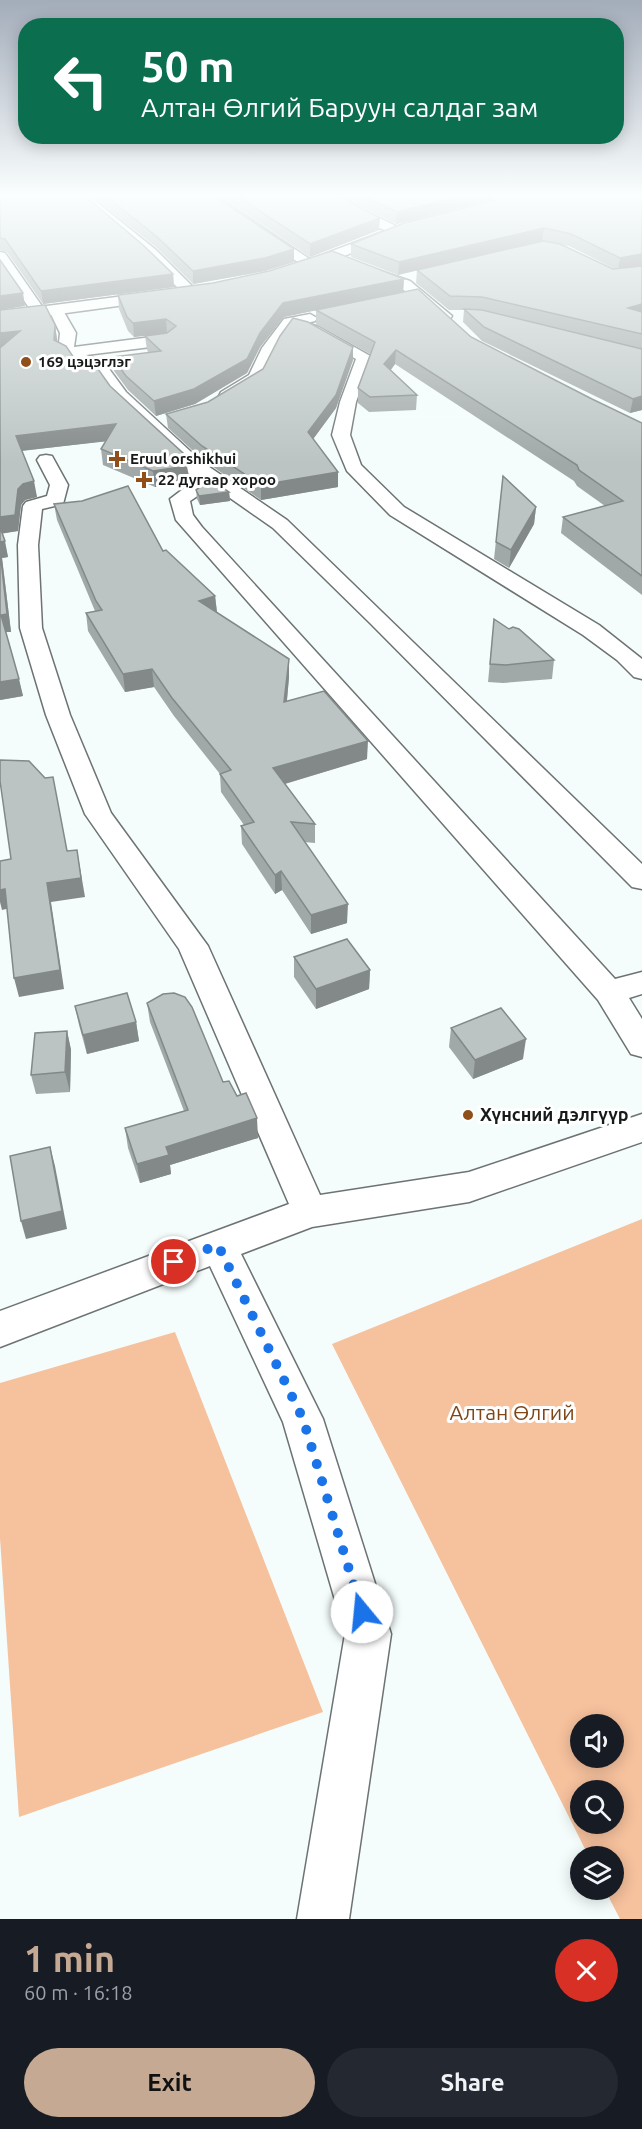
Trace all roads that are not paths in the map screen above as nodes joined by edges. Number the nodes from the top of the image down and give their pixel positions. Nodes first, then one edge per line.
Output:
1 (21, 286) edge
2 (190, 286) edge
3 (405, 286) edge
4 (196, 291) joint
5 (421, 295) junction
6 (399, 300) edge
7 (56, 310) junction
8 (39, 312) junction
9 (322, 316) edge
10 (0, 317) edge
11 (455, 320) edge
12 (289, 322) junction
13 (167, 340) edge
14 (66, 352) junction
15 (213, 404) edge
16 (46, 460) dead end
17 (196, 466) junction
18 (642, 672) edge
19 (642, 880) edge
20 (642, 983) edge
21 (609, 992) junction
22 (642, 1045) edge
23 (642, 1128) edge
24 (310, 1212) junction
25 (218, 1245) junction
26 (0, 1329) edge
27 (323, 1919) edge

1 - 8 street
2 - 4 street
3 - 5 street
4 - 7 main road
5 - 6 street
5 - 11 street
7 - 8 main road
7 - 14 street
8 - 10 main road
9 - 12 street
12 - 15 street
12 - 18 street
13 - 14 street
14 - 17 street
16 - 24 street
17 - 19 street
17 - 21 street
20 - 21 street
21 - 22 street
23 - 24 street
24 - 25 street
25 - 26 street
25 - 27 street

